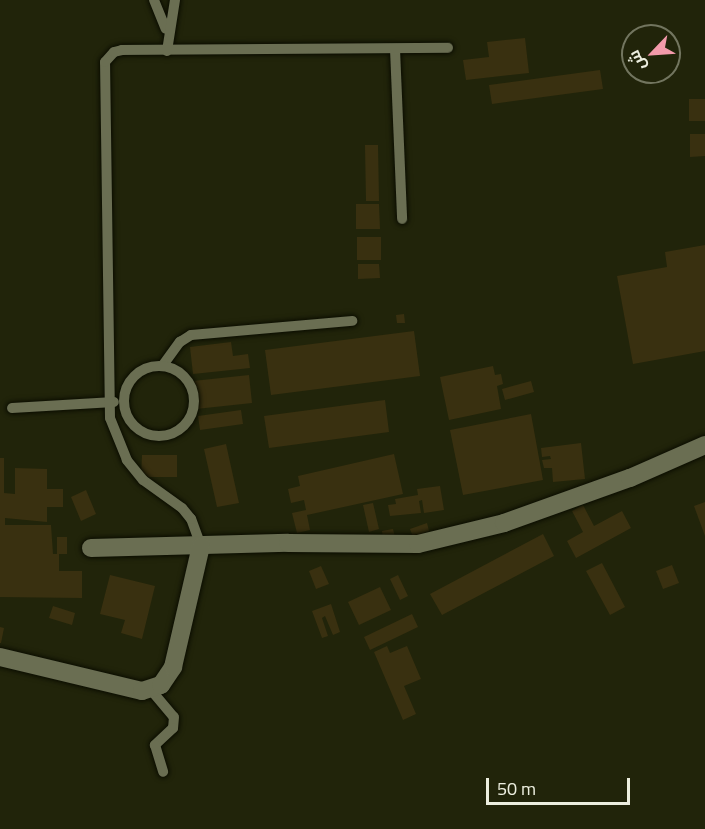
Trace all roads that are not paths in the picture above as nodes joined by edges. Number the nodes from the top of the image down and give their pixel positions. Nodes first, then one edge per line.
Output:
1 (154, 0) edge
2 (175, 0) edge
3 (167, 33) junction
4 (448, 48) dead end
5 (395, 49) junction
6 (166, 51) junction
7 (402, 219) dead end
8 (352, 321) dead end
9 (163, 365) junction
10 (123, 402) junction
11 (108, 403) junction
12 (12, 408) dead end
13 (705, 445) edge
14 (201, 546) junction
15 (91, 548) dead end
16 (0, 657) edge
17 (151, 690) junction
18 (163, 772) dead end

1 - 3 lane
2 - 3 lane
3 - 6 lane
4 - 5 lane
5 - 6 lane
5 - 7 lane
6 - 11 lane
8 - 9 lane
9 - 10 lane
9 - 10 lane
10 - 11 lane
11 - 12 lane
11 - 14 lane
13 - 14 street
14 - 15 street
14 - 17 street
16 - 17 street
17 - 18 lane

